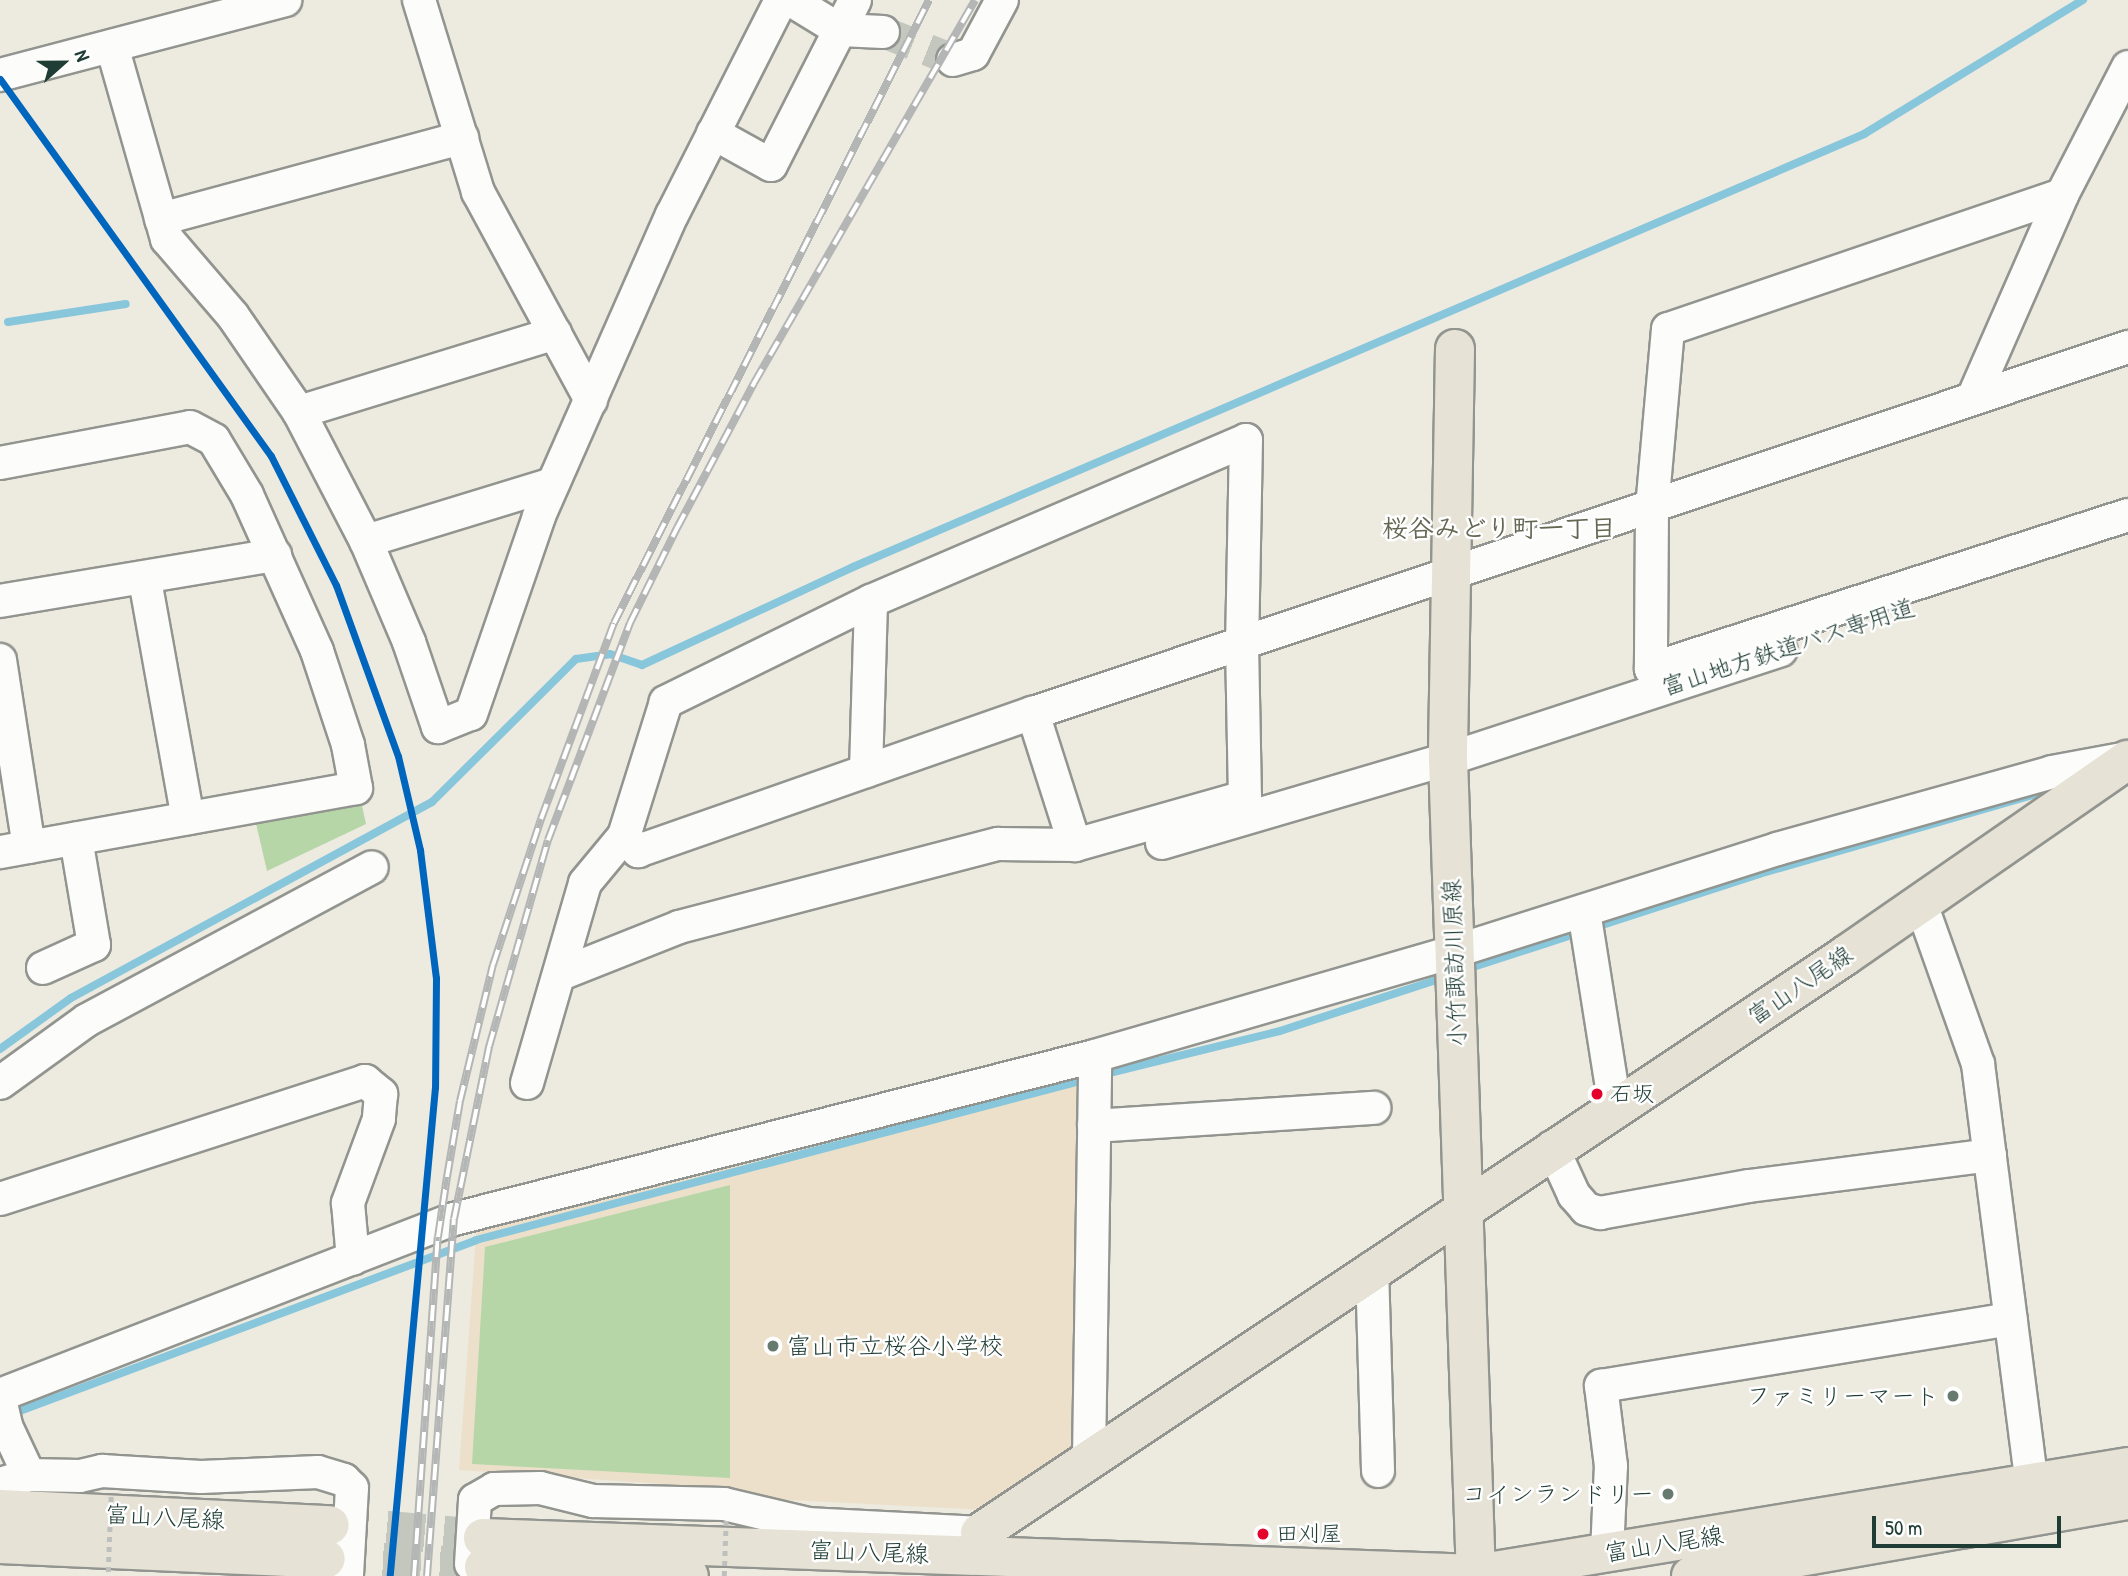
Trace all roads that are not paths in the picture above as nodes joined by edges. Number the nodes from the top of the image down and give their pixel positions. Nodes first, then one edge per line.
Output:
1 (285, 0) edge
2 (419, 0) edge
3 (781, 0) edge
4 (791, 0) edge
5 (855, 0) edge
6 (1002, 0) edge
7 (839, 30) junction
8 (883, 32) tunnel mouth
9 (112, 46) junction
10 (953, 60) dead end
11 (2128, 66) edge
12 (0, 75) edge
13 (713, 134) junction
14 (462, 138) junction
15 (2062, 195) junction
16 (161, 219) junction
17 (555, 333) junction
18 (2128, 347) edge
19 (1455, 349) dead end
20 (1973, 398) junction
21 (591, 400) junction
22 (299, 412) junction
23 (0, 463) edge
24 (553, 484) junction
25 (1652, 509) junction
26 (2128, 515) edge
27 (2128, 535) edge
28 (366, 541) junction
29 (275, 555) junction
30 (1451, 574) junction
31 (145, 580) junction
32 (0, 601) edge
33 (871, 601) junction
34 (1242, 643) junction
35 (0, 660) edge
36 (1034, 713) junction
37 (1448, 759) junction
38 (2128, 759) edge
39 (866, 771) junction
40 (188, 818) junction
41 (624, 836) junction
42 (76, 839) junction
43 (1162, 844) dead end
44 (1075, 845) junction
45 (15, 850) edge
46 (372, 867) dead end
47 (1920, 901) junction
48 (1584, 911) junction
49 (1453, 952) junction
50 (43, 968) dead end
51 (561, 974) junction
52 (1095, 1056) junction
53 (0, 1083) edge
54 (527, 1083) dead end
55 (1615, 1107) junction
56 (1374, 1108) dead end
57 (1094, 1126) junction
58 (1552, 1147) junction
59 (1990, 1155) junction
60 (0, 1199) edge
61 (1462, 1208) junction
62 (353, 1259) junction
63 (1372, 1268) junction
64 (2011, 1319) junction
65 (2, 1406) edge
66 (1089, 1458) junction
67 (2128, 1466) edge
68 (1378, 1471) dead end
69 (15, 1479) edge
70 (2032, 1483) junction
71 (2128, 1500) edge
72 (0, 1509) edge
73 (980, 1533) joint
74 (0, 1544) edge
75 (334, 1553) edge
76 (1607, 1553) junction
77 (479, 1560) edge
78 (1476, 1575) edge
79 (689, 1576) edge
80 (1691, 1576) edge

1 - 9 street
2 - 14 street
3 - 13 street
4 - 7 street
5 - 7 street
6 - 10 street
7 - 8 street
7 - 13 street
9 - 12 street
9 - 16 street
11 - 15 street
13 - 21 street
14 - 16 street
14 - 17 street
15 - 20 street
15 - 25 street
16 - 22 street
17 - 21 street
17 - 22 street
18 - 20 street
19 - 30 main road, 小竹諏訪川原線
20 - 25 street
21 - 24 street
22 - 28 street
23 - 29 street
24 - 28 street
24 - 28 street
25 - 26 street
25 - 30 street
27 - 37 street, 富山地方鉄道バス専用道
29 - 31 street
29 - 40 street
30 - 34 street
30 - 37 main road, 小竹諏訪川原線
31 - 32 street
31 - 40 street
33 - 34 street
33 - 39 street
33 - 41 street
34 - 36 street
34 - 44 street
35 - 45 street
36 - 39 street
36 - 44 street
37 - 43 street, 富山地方鉄道バス専用道
37 - 49 main road, 小竹諏訪川原線
38 - 47 main road, 富山八尾線
38 - 48 street
39 - 41 street
40 - 42 street
41 - 51 street
42 - 45 street
42 - 50 street
44 - 51 street
46 - 53 street
47 - 55 main road, 富山八尾線
47 - 59 street
48 - 49 street
48 - 55 street
49 - 52 street
49 - 61 main road, 小竹諏訪川原線
51 - 54 street
52 - 57 street
52 - 62 street
55 - 58 main road, 富山八尾線
56 - 57 street
57 - 66 street
58 - 59 street
58 - 61 main road, 富山八尾線
59 - 64 street
60 - 62 street
61 - 63 main road, 富山八尾線
61 - 78 main road, 小竹諏訪川原線
62 - 65 street
63 - 66 main road, 富山八尾線
63 - 68 street
64 - 70 street
64 - 76 street
65 - 69 street
66 - 73 main road, 富山八尾線
67 - 70 main road, 富山八尾線
69 - 75 street
70 - 76 main road, 富山八尾線
71 - 80 main road, 富山八尾線
72 - 75 main road, 富山八尾線
73 - 77 street
74 - 75 main road, 富山八尾線
76 - 78 main road, 富山八尾線
77 - 78 main road, 富山八尾線
77 - 79 main road

